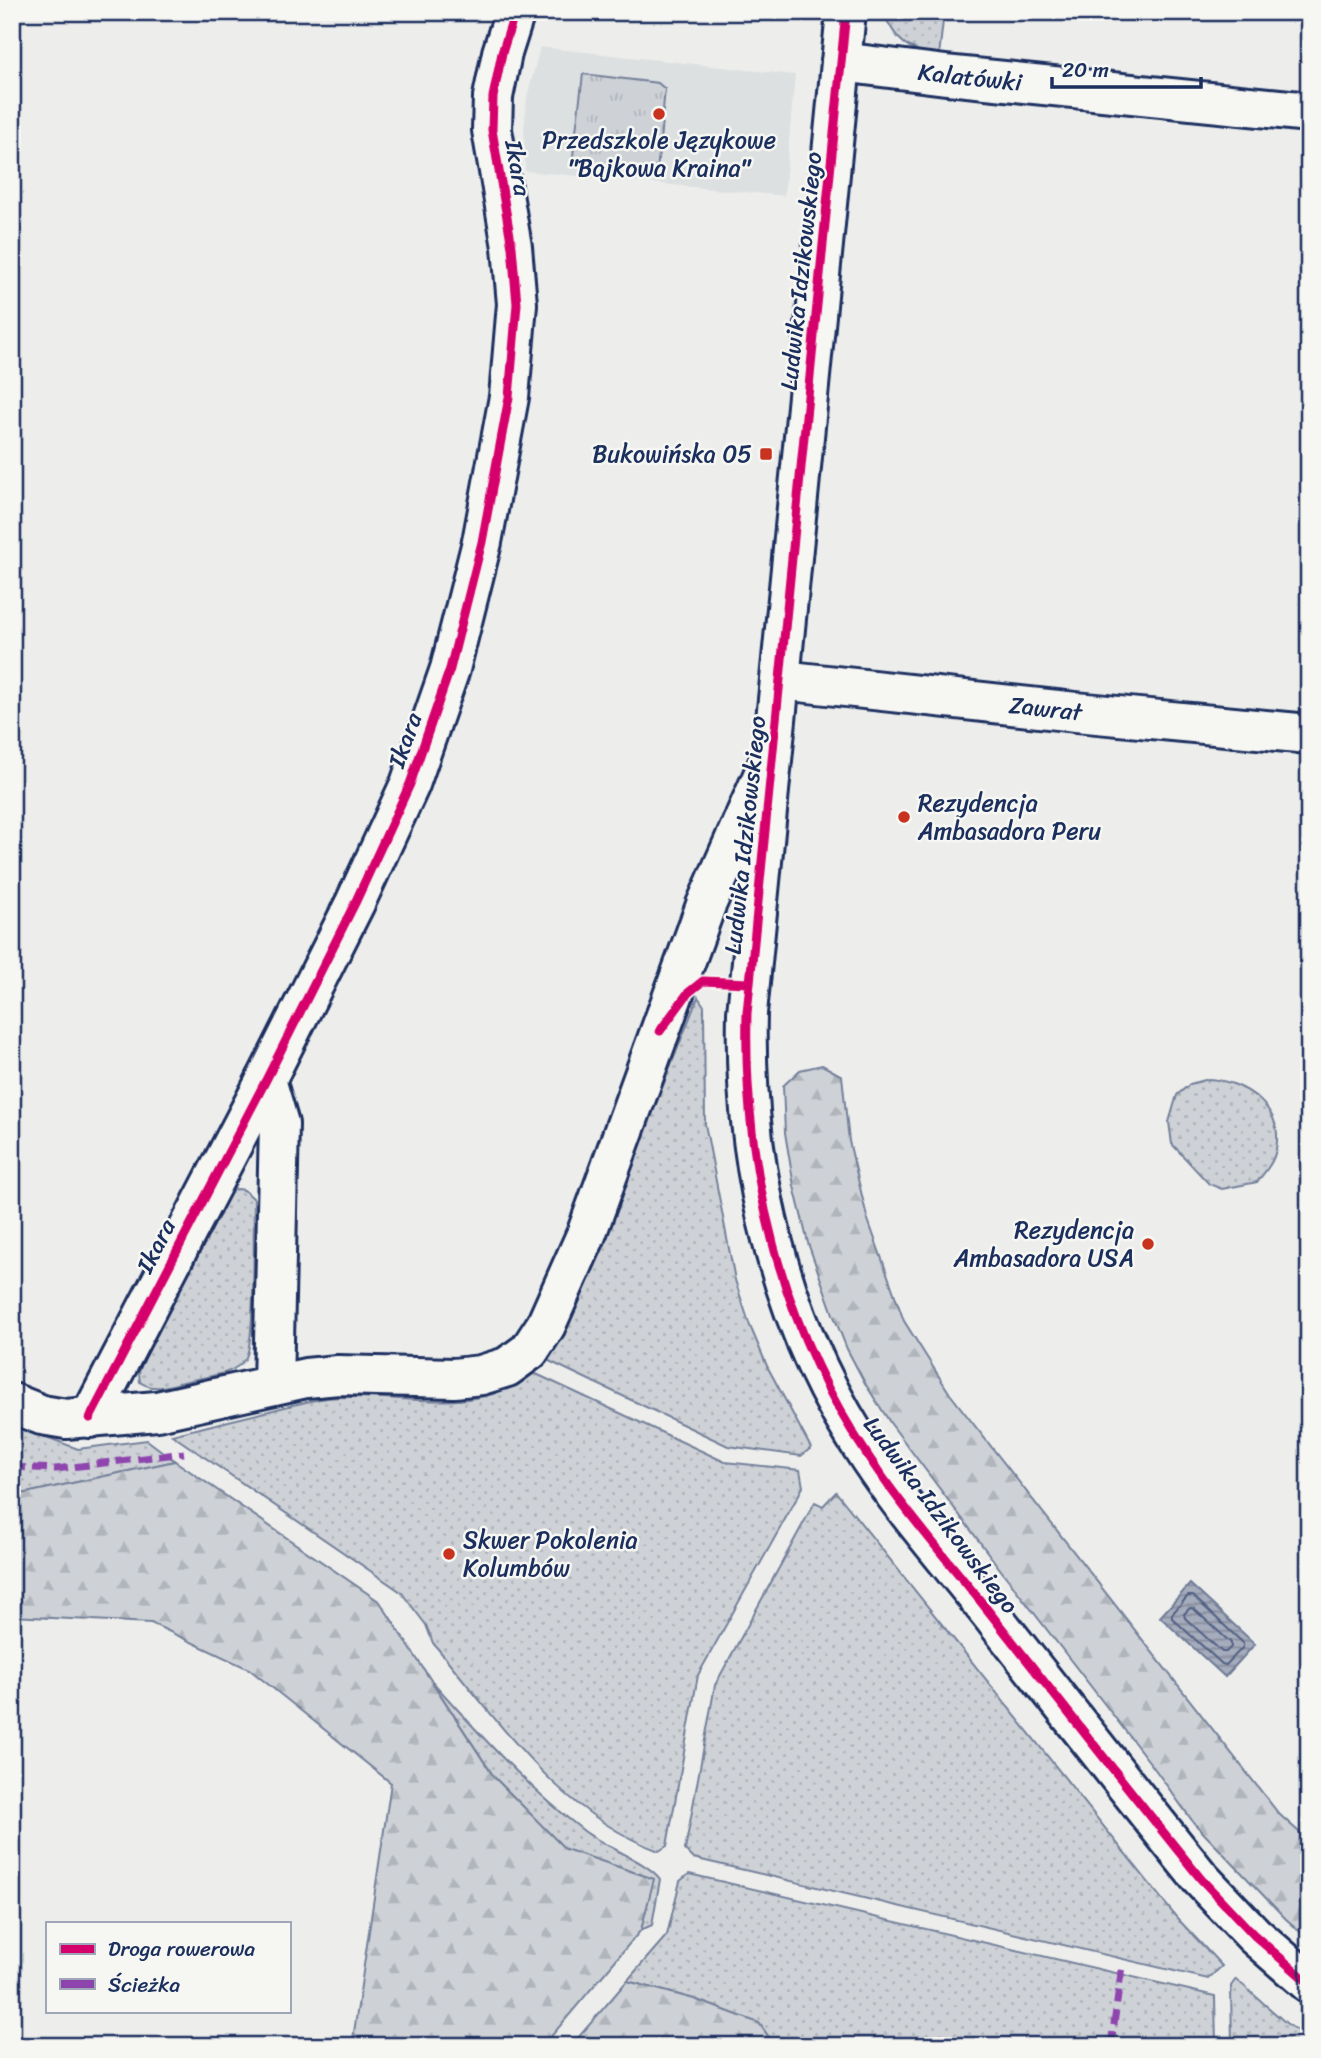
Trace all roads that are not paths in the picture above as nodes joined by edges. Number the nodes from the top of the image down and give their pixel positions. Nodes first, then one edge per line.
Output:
1 (515, 12) edge
2 (846, 12) edge
3 (841, 62) junction
4 (1309, 111) edge
5 (781, 681) junction
6 (1309, 734) edge
7 (772, 755) junction
8 (266, 1080) junction
9 (273, 1385) junction
10 (12, 1403) edge
11 (90, 1418) junction
12 (1309, 1983) edge

1 - 8 street, Ikara
2 - 3 street, Ludwika Idzikowskiego
3 - 4 street, Kalatówki
3 - 5 street, Ludwika Idzikowskiego
5 - 6 street, Zawrat
5 - 7 street, Ludwika Idzikowskiego
7 - 9 street
7 - 12 street, Ludwika Idzikowskiego
8 - 9 street
8 - 11 street, Ikara
9 - 11 street
10 - 11 street

